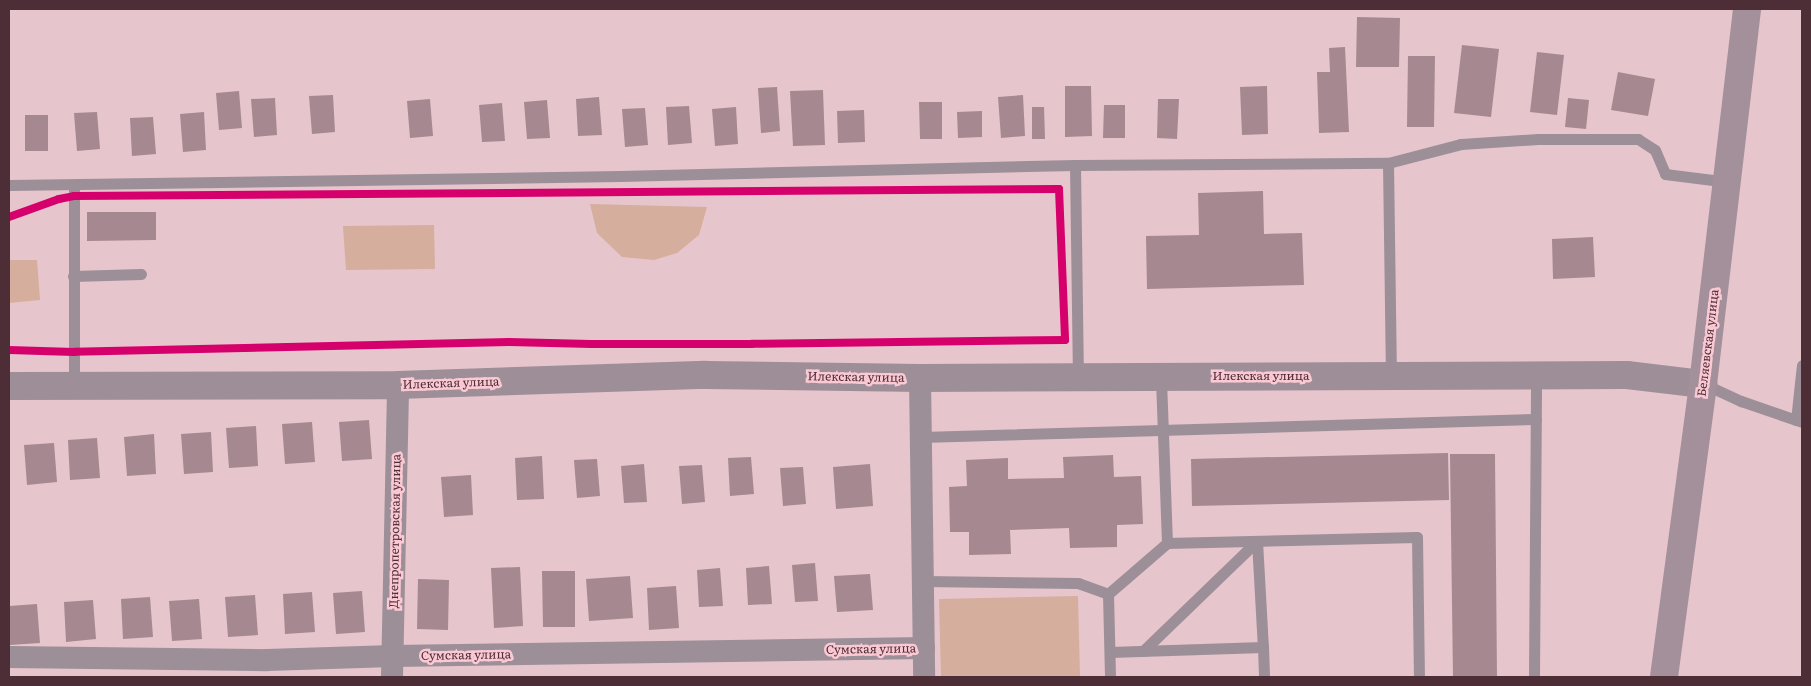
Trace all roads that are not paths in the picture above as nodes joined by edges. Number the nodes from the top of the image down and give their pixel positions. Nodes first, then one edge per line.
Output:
1 (1747, 9) edge
2 (1388, 163) junction
3 (1074, 164) junction
4 (1728, 182) junction
5 (9, 185) edge
6 (74, 185) junction
7 (141, 274) dead end
8 (73, 276) junction
9 (1802, 366) edge
10 (1391, 375) junction
11 (1536, 375) junction
12 (1078, 376) junction
13 (1161, 376) junction
14 (920, 378) junction
15 (1703, 384) junction
16 (398, 385) junction
17 (9, 386) edge
18 (74, 386) junction
19 (1536, 420) junction
20 (1799, 421) edge
21 (1164, 431) junction
22 (921, 437) junction
23 (1257, 541) junction
24 (1167, 543) junction
25 (923, 581) junction
26 (1108, 594) junction
27 (1263, 646) junction
28 (924, 648) junction
29 (1143, 651) junction
30 (1110, 652) junction
31 (9, 657) edge
32 (392, 667) edge
33 (924, 677) edge
34 (1110, 677) edge
35 (1264, 677) edge
36 (1419, 677) edge
37 (1534, 677) edge
38 (1664, 677) edge

1 - 4 main road, Беляевская улица
2 - 3 lane
2 - 4 lane
2 - 10 lane
3 - 6 lane
3 - 12 lane
4 - 15 main road, Беляевская улица
5 - 6 lane
6 - 8 lane
7 - 8 lane
8 - 18 lane
9 - 20 lane
10 - 11 street, Илекская улица
10 - 13 street, Илекская улица
11 - 15 street, Илекская улица
11 - 19 lane
12 - 13 street, Илекская улица
12 - 14 street, Илекская улица
13 - 21 lane
14 - 16 street, Илекская улица
14 - 22 street
15 - 20 lane
15 - 38 main road, Беляевская улица
16 - 18 street, Илекская улица
16 - 32 street, Днепропетровская улица
17 - 18 street, Илекская улица
19 - 21 lane
19 - 37 lane
21 - 22 lane
21 - 24 lane
22 - 25 street
23 - 24 lane
23 - 27 lane
23 - 29 lane
23 - 36 lane
24 - 26 lane
25 - 26 lane
25 - 28 street
26 - 30 lane
27 - 29 lane
27 - 35 lane
28 - 32 street, Сумская улица
28 - 33 street
29 - 30 lane
30 - 34 lane
31 - 32 street, Сумская улица

